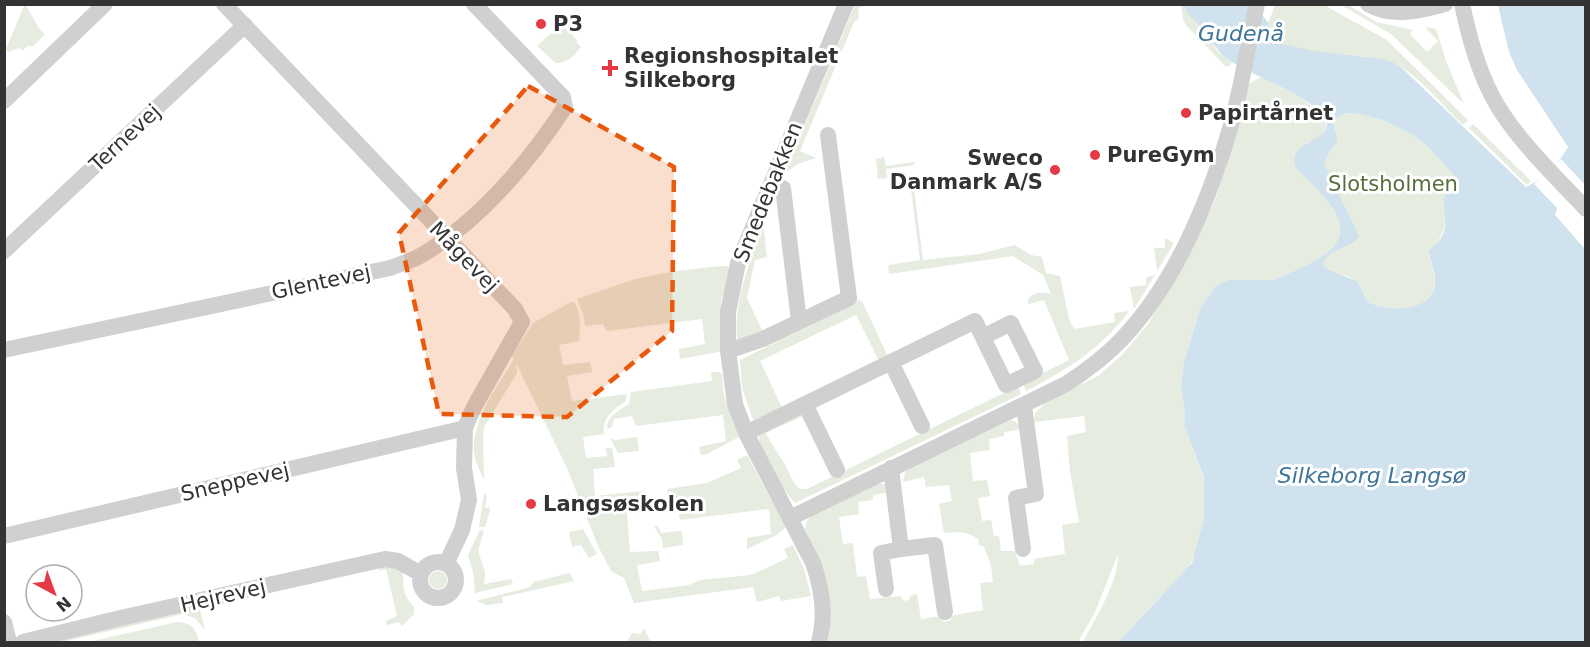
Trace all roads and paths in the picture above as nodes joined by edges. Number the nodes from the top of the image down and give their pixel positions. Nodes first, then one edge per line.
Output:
1 (105, 4) edge
2 (224, 4) edge
3 (474, 4) edge
4 (846, 4) edge
5 (1257, 4) edge
6 (1368, 4) edge
7 (1445, 4) edge
8 (1462, 4) edge
9 (245, 25) junction
10 (4, 101) edge
11 (828, 135) dead end
12 (783, 188) dead end
13 (1586, 209) edge
14 (447, 239) junction
15 (4, 251) edge
16 (799, 321) junction
17 (982, 337) dead end
18 (4, 350) edge
19 (728, 351) junction
20 (891, 362) junction
21 (805, 404) junction
22 (1024, 406) junction
23 (922, 426) dead end
24 (465, 428) junction
25 (746, 433) junction
26 (891, 468) junction
27 (837, 470) dead end
28 (790, 518) junction
29 (4, 536) edge
30 (901, 549) junction
31 (1023, 549) dead end
32 (446, 564) junction
33 (421, 574) junction
34 (886, 589) dead end
35 (945, 612) dead end
36 (4, 622) edge
37 (9, 642) edge
38 (23, 642) edge
39 (819, 642) edge

1 - 10 street
2 - 9 street, Mågevej
3 - 14 street, Glentevej
4 - 19 street, Smedebakken
5 - 22 street
6 - 7 street
8 - 13 street
9 - 14 street, Mågevej
9 - 15 street, Ternevej
11 - 16 street, Smedebakken
12 - 16 street, Smedebakken
14 - 18 street, Glentevej
14 - 24 street, Mågevej
16 - 19 street, Smedebakken
17 - 20 street
19 - 25 street, Smedebakken
20 - 21 street
20 - 23 street
21 - 25 street
21 - 27 street
22 - 26 street
22 - 31 street
24 - 29 street, Sneppevej
24 - 32 street, Mågevej
25 - 28 street, Smedebakken
26 - 28 street
26 - 30 street
28 - 39 street, Smedebakken
30 - 34 street
30 - 35 street
32 - 33 street
32 - 33 street
33 - 38 street, Hejrevej
36 - 37 street

